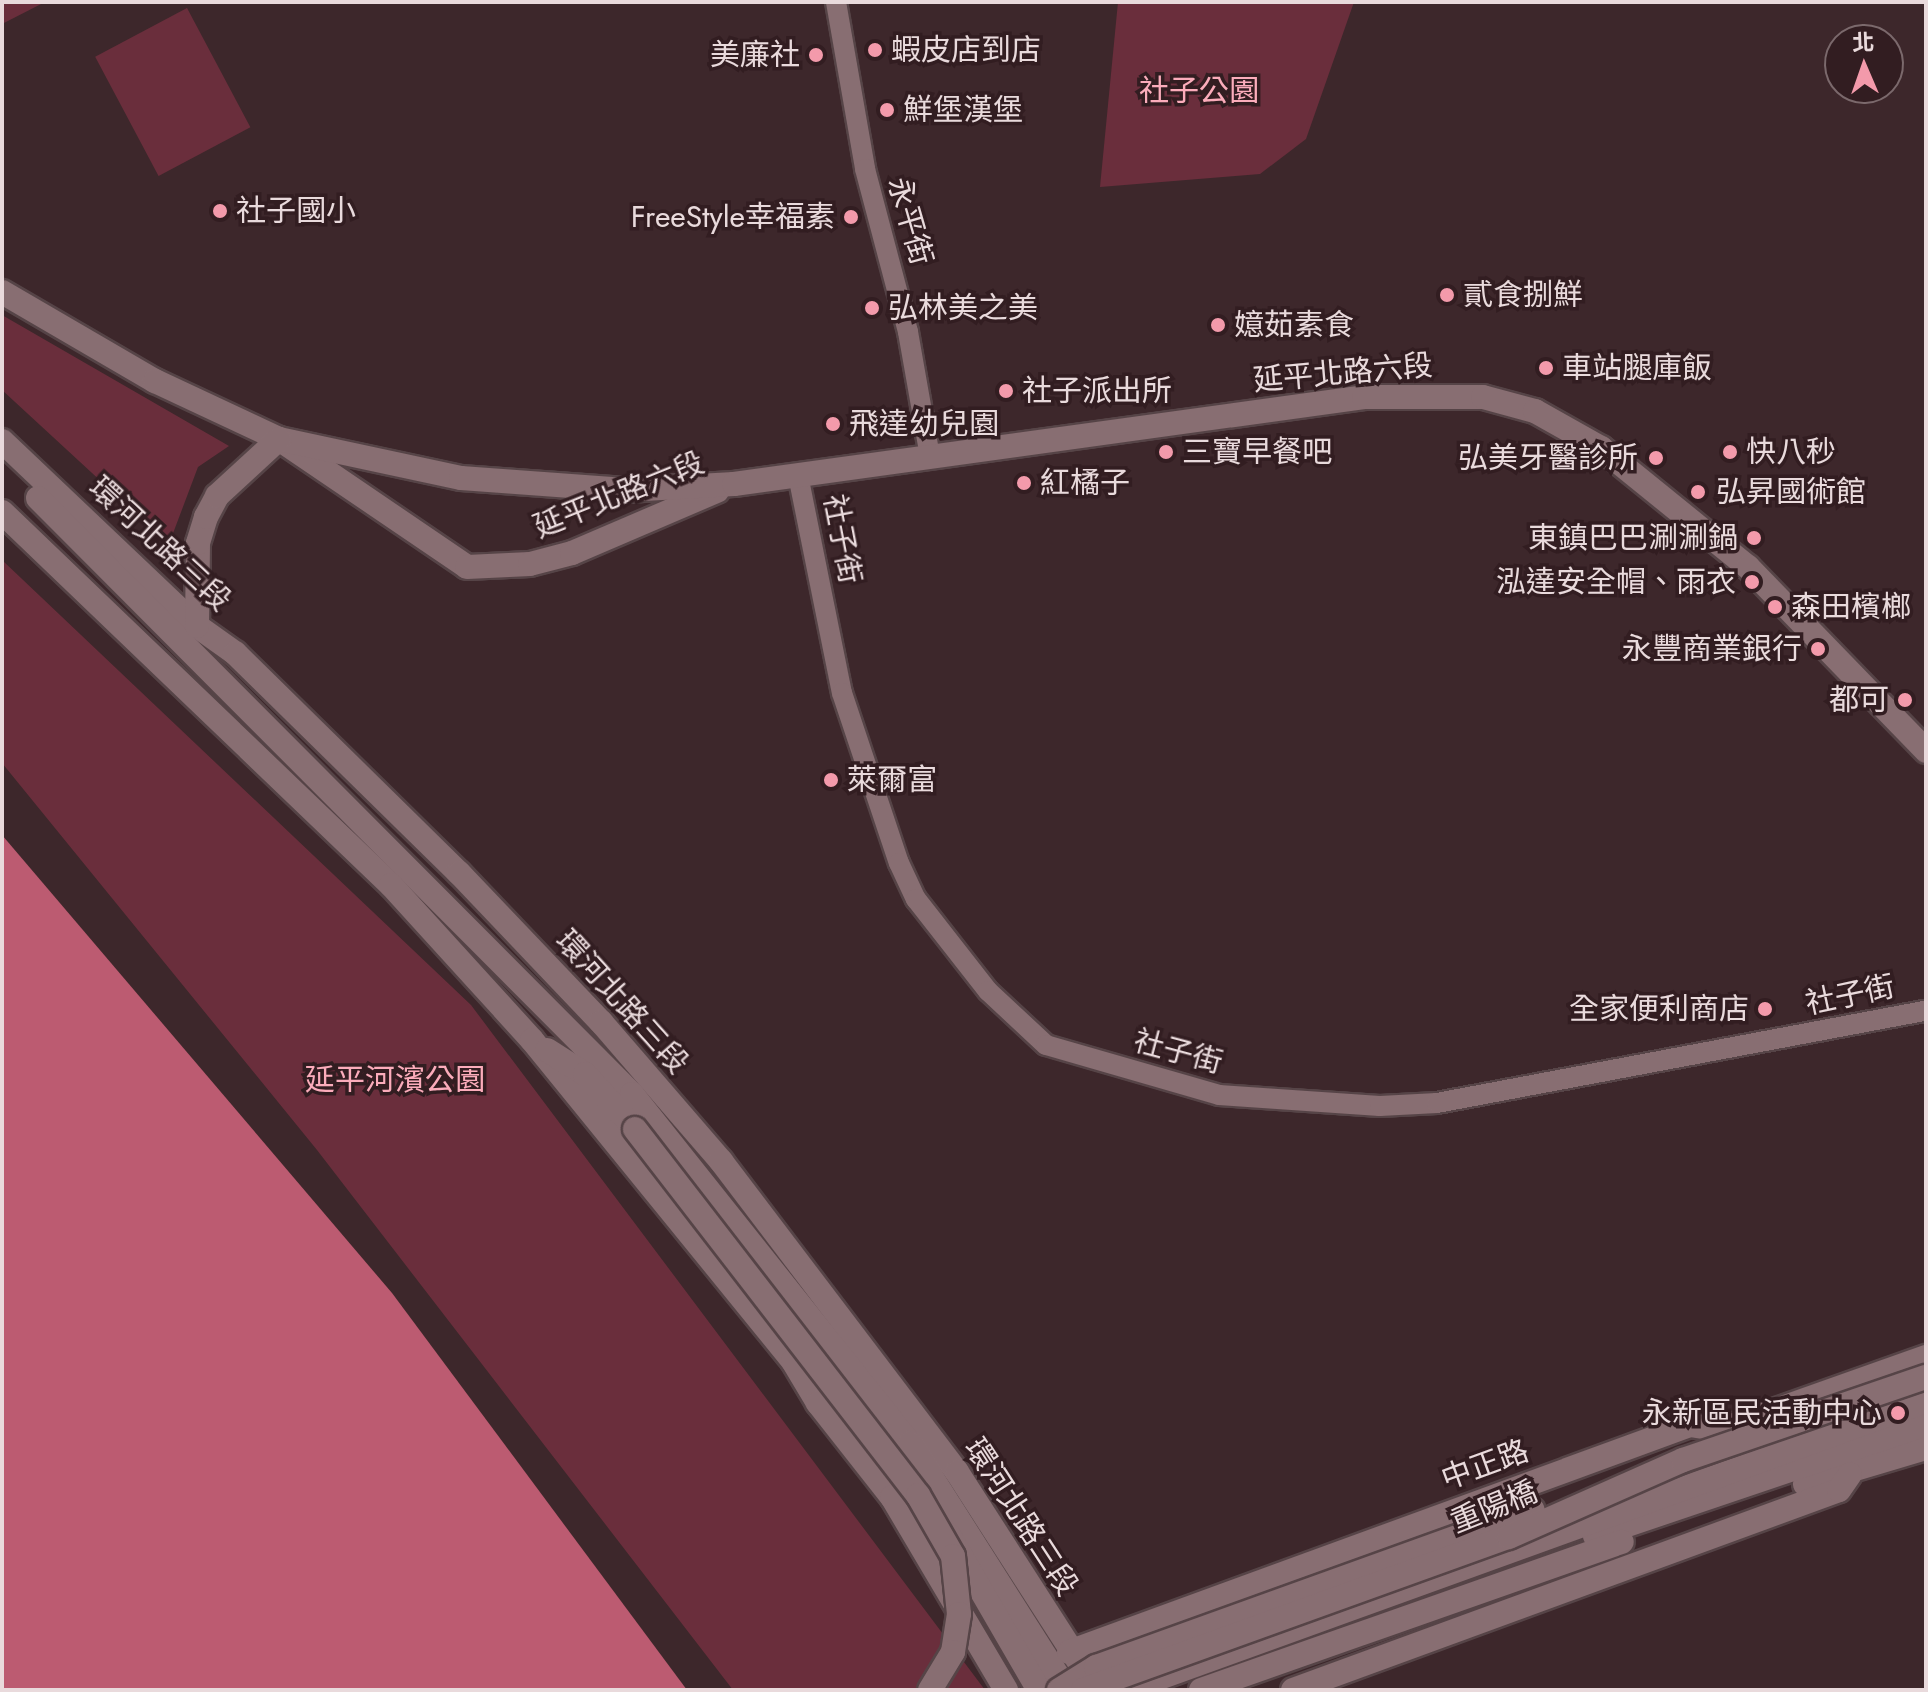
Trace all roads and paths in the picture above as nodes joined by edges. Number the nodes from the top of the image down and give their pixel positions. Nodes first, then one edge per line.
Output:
1 (836, 2) edge
2 (2, 292) edge
3 (279, 439) junction
4 (2, 441) edge
5 (930, 457) junction
6 (2, 463) edge
7 (798, 475) junction
8 (734, 484) junction
9 (2, 512) edge
10 (197, 626) junction
11 (1926, 751) edge
12 (1926, 1011) edge
13 (532, 1040) junction
14 (1926, 1357) edge
15 (793, 1361) junction
16 (1926, 1377) edge
17 (1926, 1401) edge
18 (1926, 1424) edge
19 (1720, 1430) junction
20 (1926, 1448) edge
21 (1850, 1474) junction
22 (1069, 1652) junction
23 (930, 1690) edge
24 (1006, 1690) edge
25 (1039, 1690) edge
26 (1059, 1690) edge
27 (1067, 1690) edge
28 (1076, 1690) edge
29 (1083, 1690) edge
30 (1097, 1690) edge
31 (1126, 1690) edge
32 (1150, 1690) edge
33 (1201, 1690) edge
34 (1293, 1690) edge

1 - 5 street, 永平街
2 - 3 main road, 延平北路六段
3 - 8 main road, 延平北路六段
3 - 8 main road, 延平北路六段
3 - 10 main road
4 - 10 main road, 環河北路三段
5 - 7 main road, 延平北路六段
5 - 11 main road, 延平北路六段
6 - 27 main road
7 - 8 main road, 延平北路六段
7 - 12 street, 社子街
9 - 13 main road
10 - 22 main road, 環河北路三段
13 - 15 main road
13 - 23 main road, bridge
14 - 19 main road, 中正路
15 - 24 main road
15 - 25 main road
16 - 29 main road, 重陽橋, bridge
17 - 31 main road
18 - 32 main road, 重陽橋
19 - 22 main road, 中正路
19 - 26 main road, bridge
20 - 21 main road
21 - 33 main road
21 - 34 main road
22 - 28 main road
22 - 30 main road, 環河北路三段

